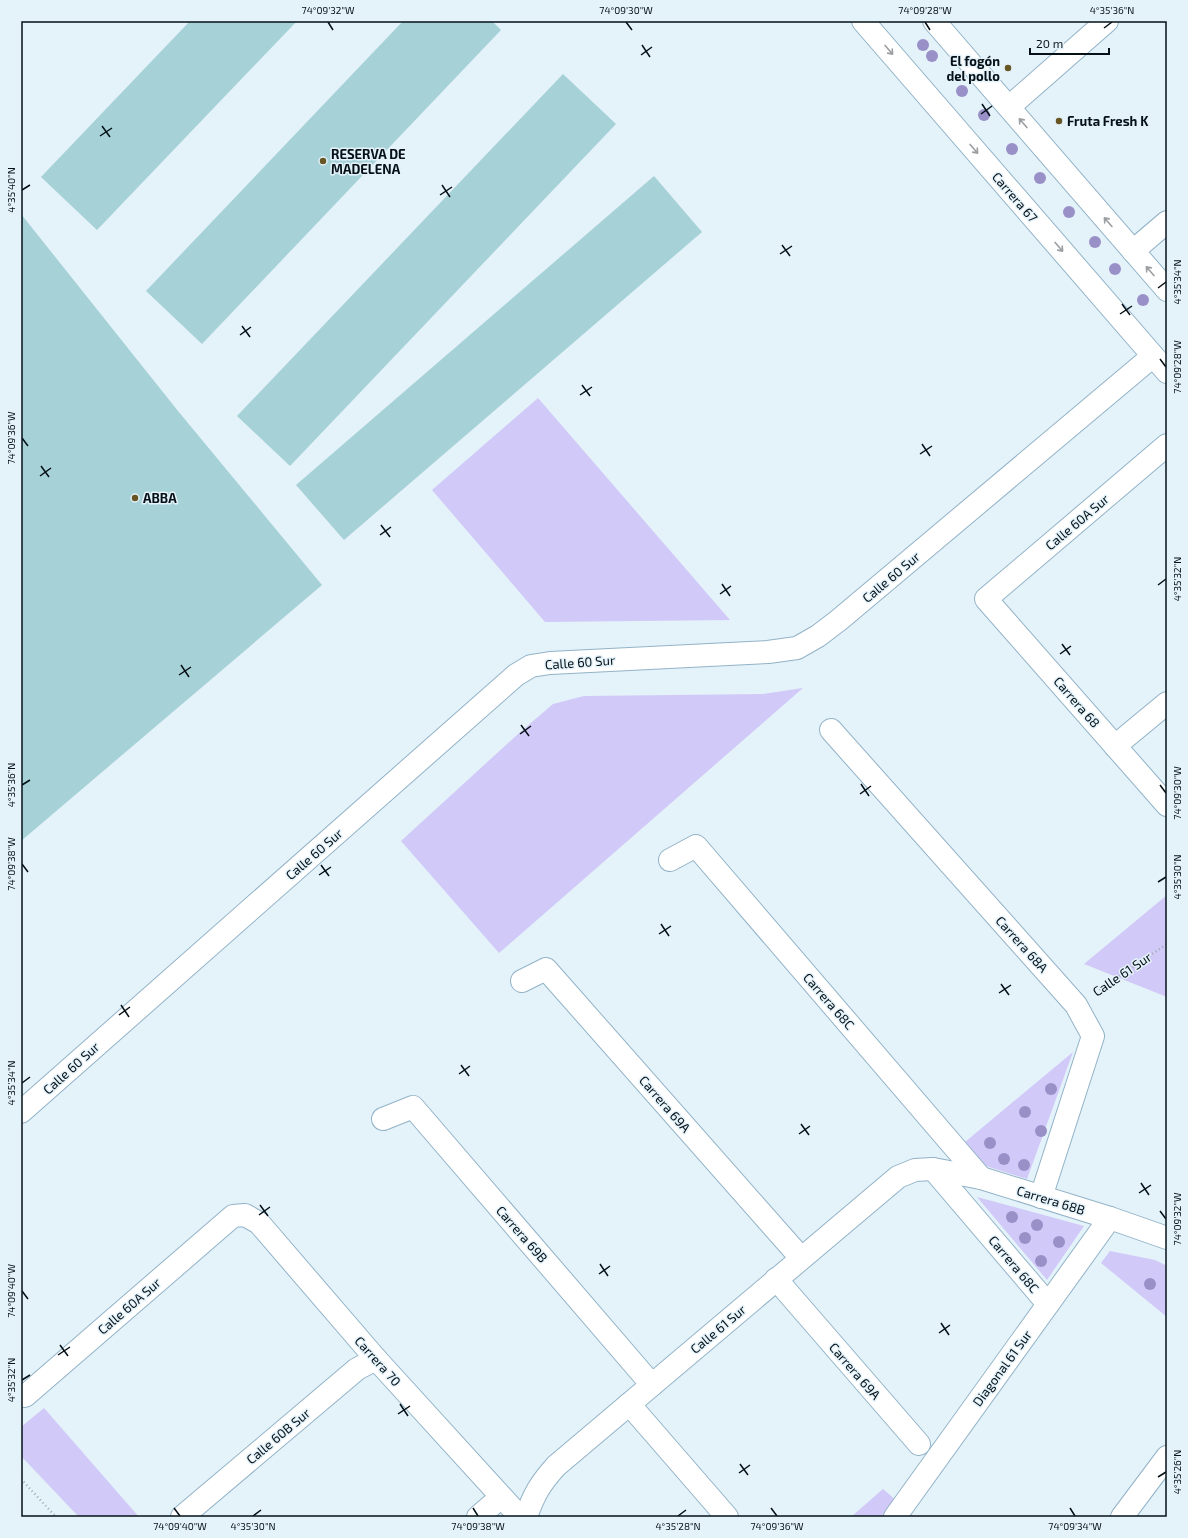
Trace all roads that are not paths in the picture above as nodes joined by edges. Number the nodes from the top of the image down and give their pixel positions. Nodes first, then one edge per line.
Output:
1 (863, 21) edge
2 (934, 21) edge
3 (1107, 21) edge
4 (1009, 107) junction
5 (1167, 222) edge
6 (1133, 251) junction
7 (1167, 290) edge
8 (1153, 356) junction
9 (1167, 372) edge
10 (1167, 445) edge
11 (986, 598) joint
12 (1167, 703) edge
13 (832, 730) dead end
14 (1115, 746) junction
15 (1167, 805) edge
16 (670, 860) dead end
17 (522, 981) dead end
18 (21, 1112) edge
19 (383, 1118) dead end
20 (934, 1169) junction
21 (981, 1178) junction
22 (1041, 1197) junction
23 (233, 1216) joint
24 (1110, 1218) junction
25 (1167, 1238) edge
26 (801, 1258) junction
27 (776, 1280) junction
28 (1048, 1304) junction
29 (376, 1359) junction
30 (652, 1385) junction
31 (25, 1396) dead end
32 (629, 1404) junction
33 (920, 1444) dead end
34 (1167, 1457) edge
35 (501, 1497) junction
36 (182, 1517) edge
37 (478, 1517) edge
38 (520, 1517) edge
39 (526, 1517) edge
40 (727, 1517) edge
41 (895, 1517) edge
42 (1122, 1517) edge

1 -> 8 street, Carrera 67
2 - 4 street
3 - 4 street
6 -> 4 street
5 - 6 street
7 -> 6 street
8 - 9 street, Carrera 67
8 - 18 street, Calle 60 Sur
10 - 11 street, Calle 60A Sur
11 - 14 street, Carrera 68
12 - 14 street
13 - 22 street, Carrera 68A
14 - 15 street, Carrera 68
16 - 21 street, Carrera 68C
17 - 26 street, Carrera 69A
19 - 30 street, Carrera 69B
20 - 21 street, Carrera 68B
20 - 26 street, Calle 61 Sur
20 - 28 street, Carrera 68C
21 - 22 street, Carrera 68B
22 - 24 street, Carrera 68B
23 - 29 street, Carrera 70
23 - 31 street, Calle 60A Sur
24 - 25 street, Carrera 68B
24 - 28 street, Diagonal 61 Sur
26 - 27 street, Calle 61 Sur
27 - 30 street, Calle 61 Sur
27 - 33 street, Carrera 69A
28 - 41 street, Diagonal 61 Sur
29 - 35 street, Carrera 70
29 - 36 street, Calle 60B Sur
30 - 32 street, Calle 61 Sur
32 - 39 street, Calle 61 Sur
32 - 40 street
34 - 42 street
35 - 37 street
35 - 38 street, Carrera 70

